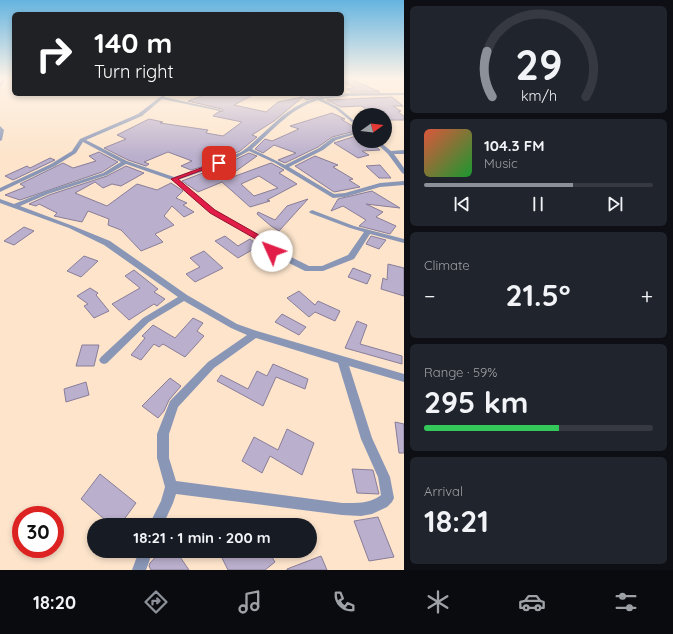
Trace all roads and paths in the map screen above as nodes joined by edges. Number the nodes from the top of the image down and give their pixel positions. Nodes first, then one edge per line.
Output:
1 (153, 105) edge
2 (193, 105) edge
3 (306, 105) edge
4 (329, 105) edge
5 (220, 110) dead end
6 (352, 121) edge
7 (0, 127) edge
8 (352, 134) edge
9 (0, 140) edge
10 (82, 140) junction
11 (384, 148) edge
12 (249, 149) junction
13 (404, 152) edge
14 (390, 153) junction
15 (125, 162) junction
16 (285, 167) junction
17 (404, 172) edge
18 (174, 179) junction
19 (404, 183) edge
20 (0, 190) edge
21 (0, 200) edge
22 (15, 206) junction
23 (312, 212) dead end
24 (368, 232) junction
25 (404, 241) edge
26 (184, 297) junction
27 (255, 334) junction
28 (104, 360) dead end
29 (342, 360) junction
30 (404, 378) edge
31 (171, 487) junction
32 (160, 518) edge
33 (143, 558) edge
34 (139, 570) edge

1 - 10 street
2 - 5 street
3 - 12 street
4 - 6 street
7 - 9 street
8 - 16 street
10 - 15 street
10 - 20 street
11 - 14 street
12 - 16 street
12 - 18 street
13 - 14 street
14 - 17 street
15 - 18 street
15 - 22 street
16 - 19 street
18 - 24 street
21 - 22 street
22 - 26 street
23 - 24 street
24 - 25 street
26 - 27 street
26 - 28 street
27 - 29 street
27 - 31 street
29 - 30 street
29 - 31 street
31 - 32 street
33 - 34 street

